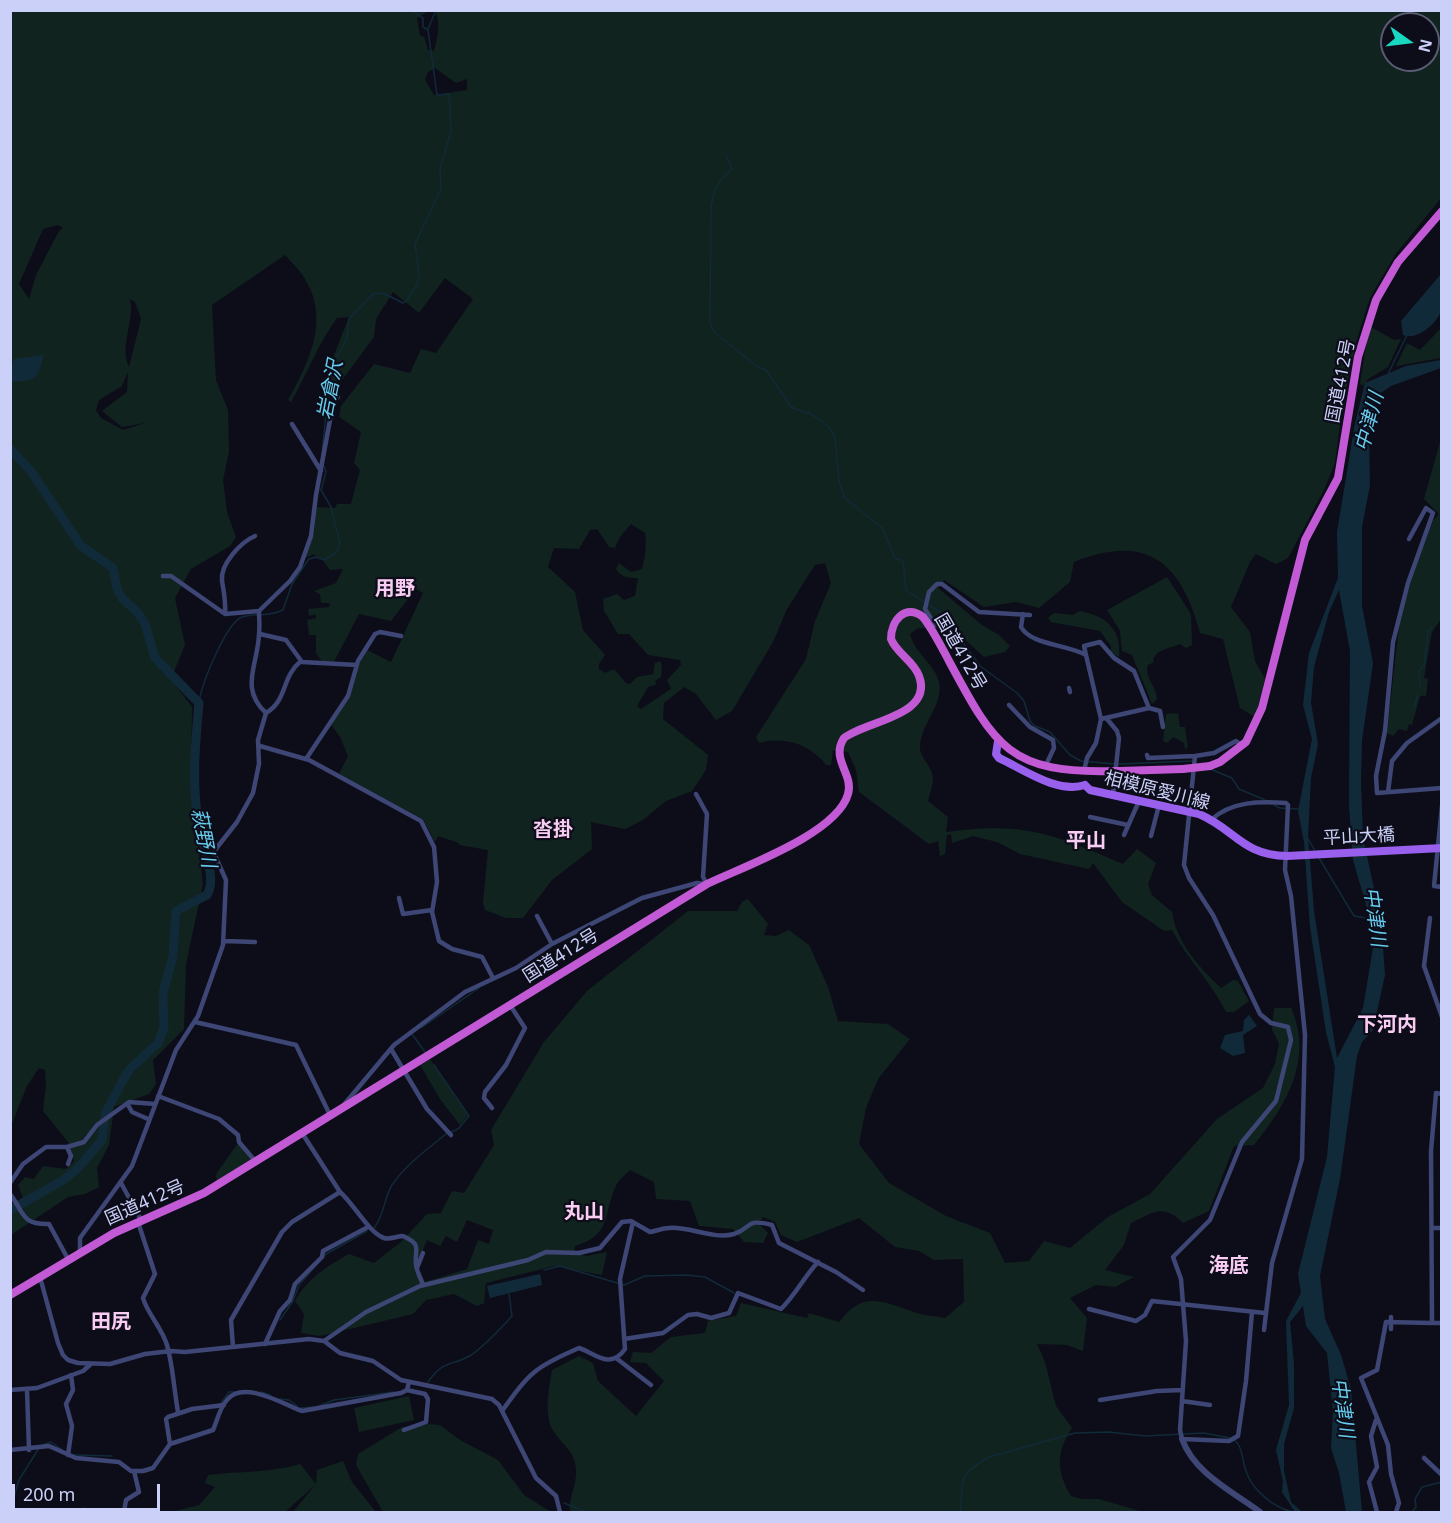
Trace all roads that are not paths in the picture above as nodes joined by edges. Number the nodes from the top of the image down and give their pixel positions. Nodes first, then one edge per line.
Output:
1 (1442, 211) edge
2 (338, 397) dead end
3 (292, 424) dead end
4 (321, 468) junction
5 (255, 536) dead end
6 (1408, 539) dead end
7 (163, 576) dead end
8 (225, 614) junction
9 (259, 614) junction
10 (1023, 614) junction
11 (1030, 615) dead end
12 (932, 623) junction
13 (260, 634) junction
14 (401, 636) dead end
15 (1086, 655) junction
16 (301, 661) junction
17 (357, 665) junction
18 (1009, 705) dead end
19 (1149, 708) junction
20 (266, 714) junction
21 (1442, 718) edge
22 (1104, 719) junction
23 (1035, 721) dead end
24 (1031, 727) junction
25 (1163, 727) dead end
26 (1055, 732) dead end
27 (1053, 739) junction
28 (998, 741) junction
29 (1242, 745) junction
30 (260, 746) junction
31 (1147, 755) dead end
32 (306, 759) junction
33 (1195, 759) junction
34 (1045, 767) junction
35 (1116, 767) junction
36 (1084, 769) junction
37 (1084, 785) junction
38 (1442, 788) edge
39 (1388, 792) junction
40 (696, 794) dead end
41 (1113, 795) junction
42 (1139, 801) junction
43 (1159, 805) junction
44 (1442, 806) edge
45 (1190, 812) junction
46 (1090, 817) dead end
47 (1211, 820) junction
48 (1128, 825) junction
49 (1124, 835) dead end
50 (1151, 836) dead end
51 (1437, 849) edge
52 (1286, 856) junction
53 (707, 884) junction
54 (1442, 887) edge
55 (399, 898) dead end
56 (432, 910) junction
57 (537, 916) dead end
58 (1430, 918) dead end
59 (224, 941) junction
60 (255, 942) dead end
61 (552, 945) junction
62 (493, 978) junction
63 (510, 1005) junction
64 (1442, 1017) edge
65 (195, 1022) junction
66 (391, 1049) junction
67 (405, 1070) junction
68 (1442, 1094) edge
69 (158, 1096) junction
70 (154, 1104) junction
71 (128, 1105) junction
72 (492, 1108) dead end
73 (341, 1109) junction
74 (330, 1115) junction
75 (148, 1119) junction
76 (302, 1133) junction
77 (450, 1134) dead end
78 (67, 1147) junction
79 (256, 1162) junction
80 (68, 1164) dead end
81 (10, 1183) edge
82 (121, 1183) junction
83 (340, 1192) junction
84 (10, 1194) edge
85 (140, 1221) junction
86 (633, 1222) junction
87 (368, 1227) junction
88 (1432, 1228) junction
89 (1442, 1228) edge
90 (80, 1252) junction
91 (423, 1253) dead end
92 (68, 1259) junction
93 (818, 1262) junction
94 (417, 1268) junction
95 (40, 1277) junction
96 (423, 1285) junction
97 (863, 1290) dead end
98 (10, 1294) edge
99 (1182, 1304) junction
100 (1089, 1309) dead end
101 (1252, 1312) junction
102 (1264, 1313) junction
103 (1390, 1319) junction
104 (1432, 1323) junction
105 (1442, 1323) edge
106 (1264, 1329) dead end
107 (1391, 1329) dead end
108 (624, 1339) junction
109 (324, 1341) junction
110 (265, 1344) junction
111 (233, 1347) junction
112 (168, 1351) junction
113 (616, 1358) junction
114 (91, 1364) junction
115 (629, 1369) junction
116 (71, 1375) junction
117 (624, 1375) dead end
118 (651, 1385) dead end
119 (408, 1386) junction
120 (10, 1390) edge
121 (27, 1390) junction
122 (1182, 1390) junction
123 (1100, 1400) dead end
124 (1182, 1401) junction
125 (1207, 1403) dead end
126 (222, 1405) junction
127 (502, 1411) junction
128 (178, 1412) junction
129 (1376, 1420) junction
130 (404, 1430) dead end
131 (1182, 1439) junction
132 (170, 1442) junction
133 (34, 1449) junction
134 (10, 1450) edge
135 (69, 1453) junction
136 (1424, 1458) dead end
137 (134, 1471) junction
138 (1442, 1475) edge
139 (84, 1510) dead end
140 (92, 1512) edge
141 (124, 1512) edge
142 (560, 1512) edge
143 (1260, 1512) edge
144 (1377, 1512) edge
145 (1396, 1512) edge

1 - 29 highway, 国道412号
2 - 4 street
3 - 4 street
4 - 9 street
5 - 8 street
6 - 39 street
7 - 8 street
8 - 9 street
9 - 13 street
10 - 11 street
10 - 12 street
10 - 15 street
12 - 28 highway, 国道412号
12 - 53 highway, 国道412号
13 - 16 street
13 - 20 street
14 - 17 street
15 - 19 street
15 - 22 street
16 - 17 street
16 - 20 street
17 - 32 street
18 - 24 street
19 - 22 street
19 - 25 street
20 - 30 street
21 - 39 street
22 - 35 street
22 - 36 street
23 - 24 street
24 - 27 street
26 - 27 street
27 - 34 street
28 - 34 highway, 国道412号
28 - 37 main road, 相模原愛川線
29 - 33 street
29 - 35 highway, 国道412号, bridge
30 - 32 street
30 - 59 street
31 - 33 street
32 - 56 street
33 - 45 street
34 - 36 highway, 国道412号
35 - 36 highway, 国道412号
35 - 41 street
36 - 37 main road
37 - 41 main road, 相模原愛川線
38 - 39 street
40 - 53 street
41 - 42 main road, 相模原愛川線
42 - 43 main road, 相模原愛川線
42 - 48 street
43 - 45 main road, 相模原愛川線
43 - 50 street
44 - 51 street
45 - 47 main road, 相模原愛川線
45 - 99 street
46 - 48 street
47 - 52 main road, 相模原愛川線
47 - 52 street
48 - 49 street
51 - 52 main road, 平山大橋
51 - 54 street
52 - 102 street
53 - 61 street
53 - 63 highway, 国道412号
55 - 56 street
56 - 62 street
57 - 61 street
58 - 64 street
59 - 60 street
59 - 65 street
61 - 62 street
62 - 66 street
63 - 67 highway, 国道412号
63 - 72 street
65 - 69 street
65 - 74 street
66 - 67 street
66 - 73 street
67 - 73 highway, 国道412号
67 - 77 street
68 - 88 street
69 - 70 street
69 - 79 street
70 - 71 street
70 - 75 street
71 - 75 street
71 - 78 street
73 - 74 highway, 国道412号
74 - 76 highway, 国道412号
75 - 82 street
76 - 79 highway, 国道412号
76 - 83 street
78 - 80 street
78 - 81 street
79 - 85 highway, 国道412号
82 - 85 street
82 - 90 street
83 - 87 street
83 - 111 street
84 - 92 street
85 - 90 highway, 国道412号
85 - 112 street
86 - 93 street
86 - 96 street
86 - 108 street
87 - 94 street
87 - 110 street
88 - 89 street
88 - 104 street
90 - 92 highway, 国道412号
91 - 94 street
92 - 95 highway, 国道412号
93 - 97 street
93 - 108 street
94 - 96 street
95 - 98 highway, 国道412号
95 - 114 street
96 - 109 street
99 - 100 street
99 - 101 street
99 - 122 street
101 - 102 street
101 - 131 street
102 - 106 street
103 - 104 street
103 - 107 street
103 - 129 street
104 - 105 street
108 - 113 street
109 - 110 street
109 - 119 street
110 - 111 street
111 - 112 street
112 - 114 street
112 - 128 street
113 - 115 street
113 - 127 street
114 - 116 street
115 - 117 street
115 - 118 street
116 - 121 street
116 - 135 street
119 - 126 street
119 - 127 street
119 - 130 street
120 - 121 street
121 - 133 street
122 - 123 street
122 - 124 street
124 - 125 street
124 - 131 street
126 - 128 street
126 - 132 street
127 - 142 street
128 - 132 street
129 - 144 street
129 - 145 street
131 - 143 street
132 - 137 street
133 - 134 street
133 - 135 street
135 - 137 street
136 - 138 street
137 - 141 street
139 - 140 street

